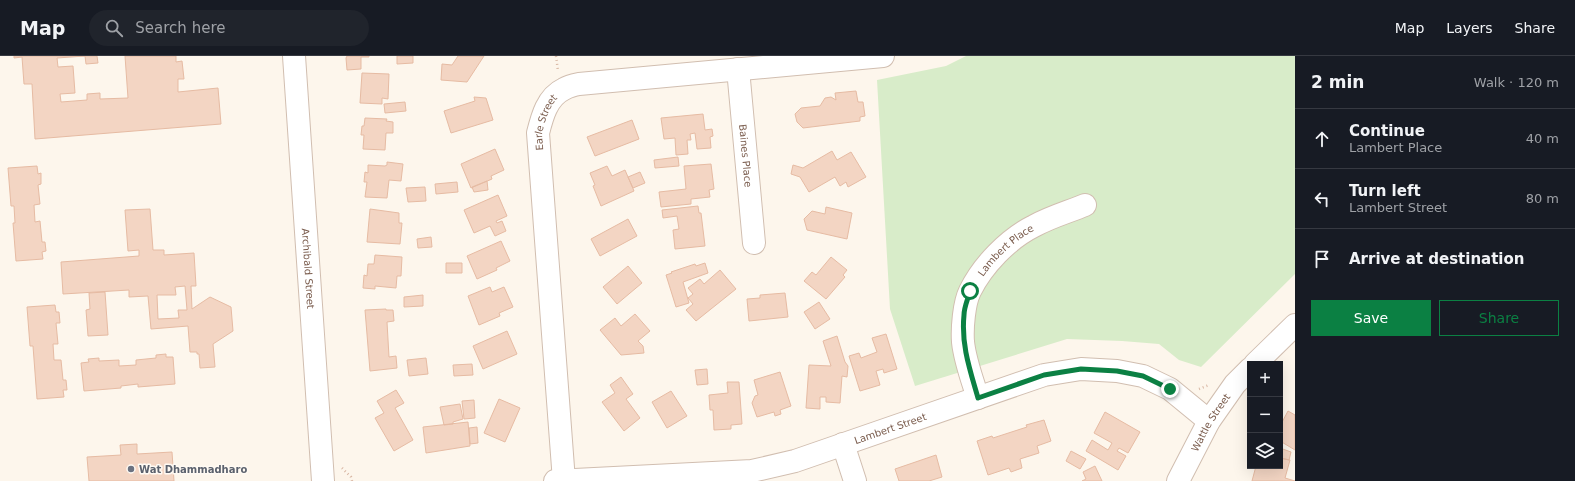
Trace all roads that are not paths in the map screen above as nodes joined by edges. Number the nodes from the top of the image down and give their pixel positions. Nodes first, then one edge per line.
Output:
1 (294, 56) edge
2 (883, 56) edge
3 (738, 69) junction
4 (1085, 205) dead end
5 (754, 243) dead end
6 (1295, 325) edge
7 (1258, 361) edge
8 (1247, 372) edge
9 (978, 398) junction
10 (1209, 421) junction
11 (843, 444) junction
12 (323, 481) edge
13 (555, 481) edge
14 (564, 481) edge
15 (855, 481) edge
16 (1178, 481) edge

1 - 12 street, Archibald Street
2 - 3 street, Earle Street
3 - 5 street, Baines Place
3 - 14 street, Earle Street
4 - 9 street, Lambert Place
6 - 7 street
8 - 10 street, Wattle Street
9 - 10 street, Lambert Street
9 - 11 street, Lambert Street
10 - 16 street, Wattle Street
11 - 14 street, Lambert Street
11 - 15 street
13 - 14 street, Lambert Street

